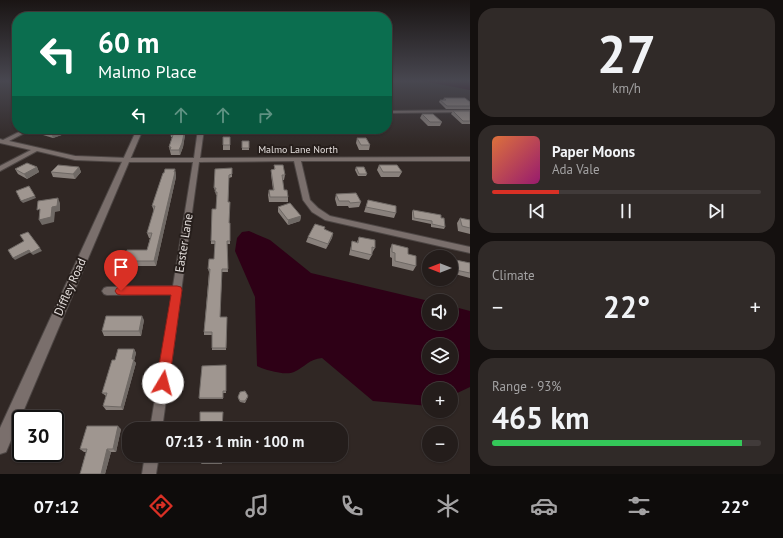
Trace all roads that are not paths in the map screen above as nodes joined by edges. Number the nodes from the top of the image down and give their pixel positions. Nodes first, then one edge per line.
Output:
1 (470, 111) edge
2 (392, 112) edge
3 (19, 134) edge
4 (138, 134) edge
5 (200, 134) edge
6 (2, 142) edge
7 (35, 150) junction
8 (470, 159) edge
9 (126, 160) junction
10 (197, 160) junction
11 (296, 160) junction
12 (0, 169) edge
13 (470, 250) edge
14 (177, 290) junction
15 (107, 291) dead end
16 (157, 422) edge
17 (0, 446) edge
18 (151, 462) edge
19 (149, 474) edge

1 - 2 street
3 - 6 street
4 - 9 main road, Diffley Road
5 - 10 street, Easter Lane
6 - 7 street, Malmo Lane North
7 - 9 street, Malmo Lane North
7 - 12 street
8 - 11 street, Malmo Lane North
9 - 10 street, Malmo Lane North
9 - 17 main road, Diffley Road
10 - 11 street, Malmo Lane North
10 - 14 street, Easter Lane
11 - 13 street
14 - 15 street
14 - 16 street, Easter Lane
18 - 19 street

